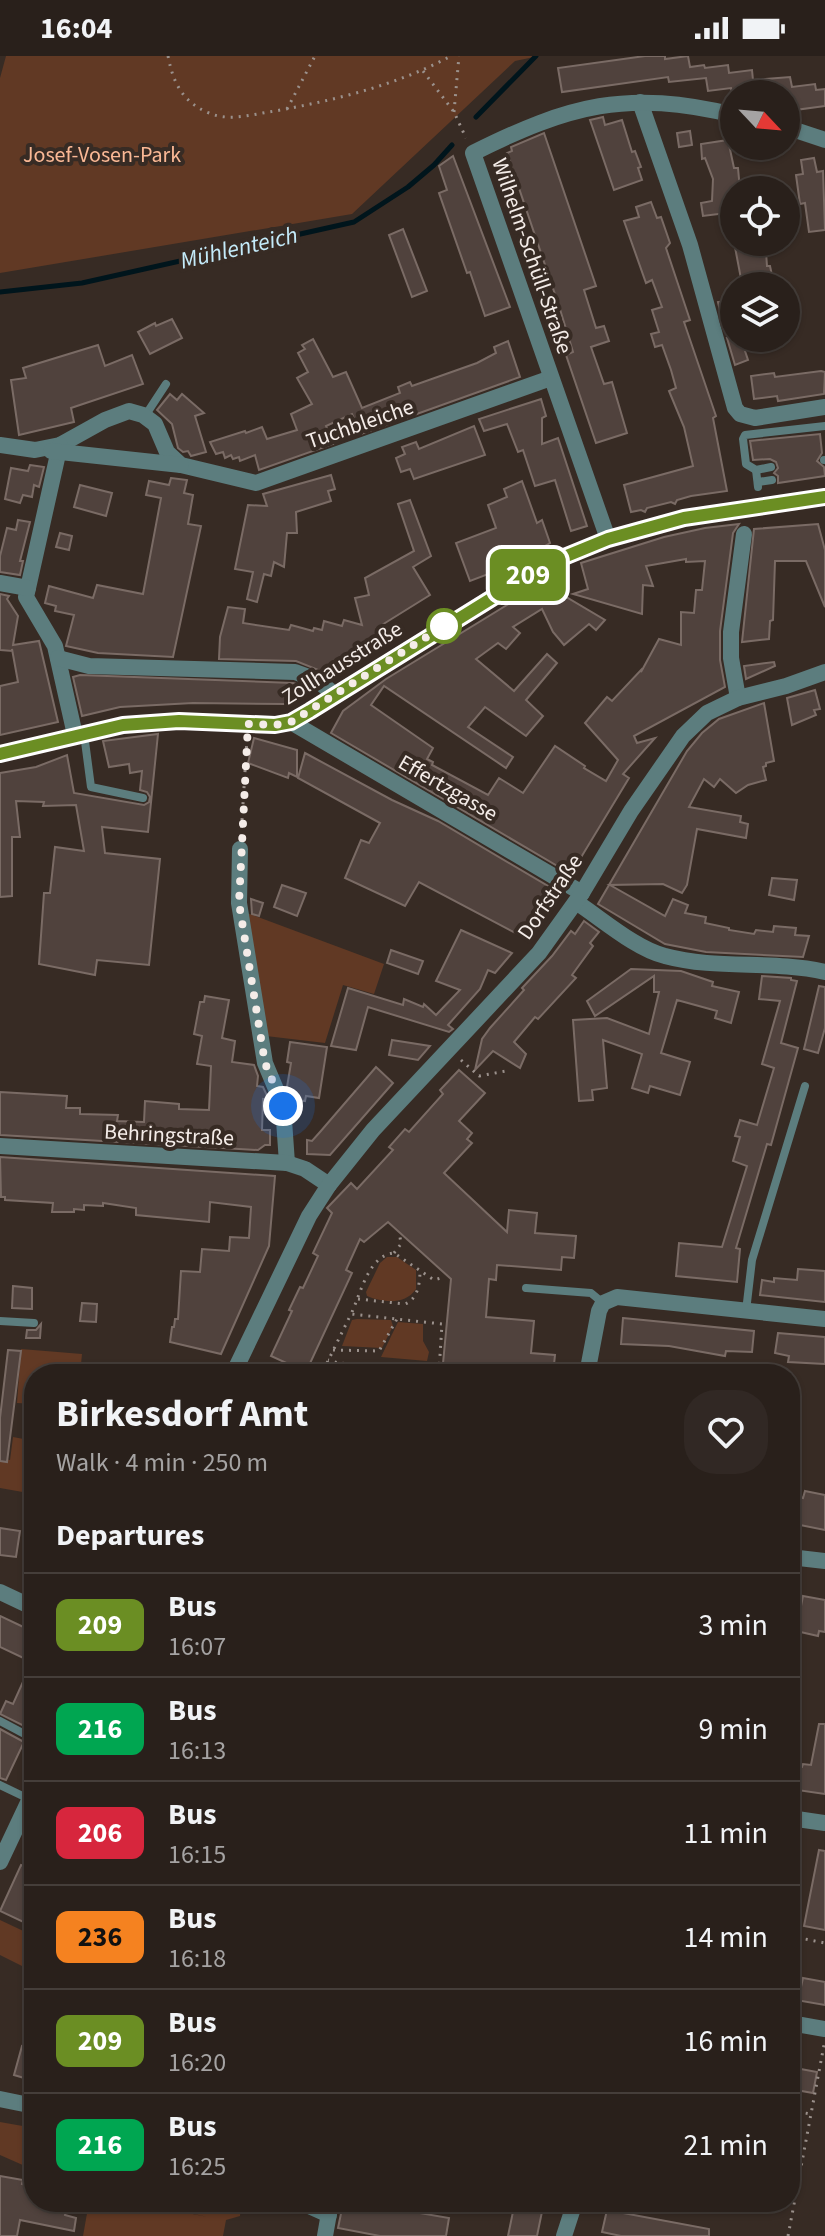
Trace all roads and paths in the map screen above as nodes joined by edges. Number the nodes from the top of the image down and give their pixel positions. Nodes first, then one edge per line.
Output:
1 (168, 56) edge
2 (315, 56) edge
3 (451, 56) edge
4 (459, 56) edge
5 (423, 71) junction
6 (640, 102) junction
7 (287, 109) junction
8 (454, 112) junction
9 (720, 112) edge
10 (800, 132) edge
11 (825, 140) edge
12 (473, 153) junction
13 (551, 378) junction
14 (166, 384) dead end
15 (825, 407) edge
16 (145, 416) junction
17 (825, 426) edge
18 (0, 445) edge
19 (60, 448) junction
20 (181, 465) junction
21 (770, 465) dead end
22 (756, 470) junction
23 (772, 480) dead end
24 (825, 497) edge
25 (744, 534) dead end
26 (608, 539) junction
27 (0, 583) edge
28 (28, 588) junction
29 (58, 658) junction
30 (825, 672) edge
31 (335, 695) junction
32 (738, 698) junction
33 (291, 722) junction
34 (248, 724) junction
35 (79, 734) junction
36 (0, 754) edge
37 (143, 798) dead end
38 (240, 849) joint
39 (579, 898) junction
40 (825, 972) edge
41 (449, 1050) junction
42 (506, 1071) dead end
43 (805, 1086) dead end
44 (0, 1146) edge
45 (287, 1163) junction
46 (329, 1185) junction
47 (400, 1237) dead end
48 (394, 1253) junction
49 (420, 1270) junction
50 (444, 1277) dead end
51 (526, 1288) dead end
52 (358, 1299) junction
53 (603, 1303) junction
54 (746, 1311) junction
55 (351, 1314) junction
56 (397, 1319) junction
57 (825, 1319) edge
58 (0, 1321) edge
59 (34, 1323) dead end
60 (333, 1350) junction
61 (328, 1360) junction
62 (241, 1364) edge
63 (326, 1364) edge
64 (352, 1364) edge
65 (439, 1364) edge
66 (589, 1364) edge
67 (800, 1558) edge
68 (825, 1561) edge
69 (0, 1592) edge
70 (24, 1603) edge
71 (0, 1721) edge
72 (24, 1734) edge
73 (0, 1785) edge
74 (24, 1792) edge
75 (24, 1812) edge
76 (800, 1819) edge
77 (825, 1823) edge
78 (0, 1862) edge
79 (800, 1938) edge
80 (825, 1943) edge
81 (800, 2025) edge
82 (825, 2029) edge
83 (825, 2037) edge
84 (0, 2099) edge
85 (24, 2104) edge
86 (800, 2112) edge
87 (811, 2114) junction
88 (800, 2175) edge
89 (329, 2212) edge
90 (572, 2212) edge
91 (793, 2212) edge
92 (325, 2236) edge
93 (564, 2236) edge
94 (788, 2236) edge

1 - 7 path
2 - 7 path
3 - 5 path
4 - 8 path
5 - 7 path
5 - 8 path
6 - 9 street, Wilhelm-Schüll-Straße
6 - 12 street, Wilhelm-Schüll-Straße
6 - 15 street
8 - 12 path
10 - 11 street
12 - 13 street, Wilhelm-Schüll-Straße
13 - 20 street, Tuchbleiche
13 - 26 street, Wilhelm-Schüll-Straße
14 - 16 lane
16 - 19 street, Tuchbleiche
16 - 20 street
17 - 22 lane
18 - 19 street, Tuchbleiche
19 - 20 street, Tuchbleiche
19 - 28 street
21 - 22 lane
22 - 23 lane
24 - 26 street, Zollhausstraße
25 - 32 street
26 - 31 street, Zollhausstraße
27 - 28 street
28 - 29 street
29 - 31 street
29 - 35 street
30 - 32 street, Dorfstraße
31 - 33 street, Zollhausstraße
32 - 39 street, Dorfstraße
33 - 34 street, Zollhausstraße
33 - 39 street, Effertzgasse
34 - 35 street, Zollhausstraße
34 - 38 path
35 - 36 street, Zollhausstraße
35 - 37 lane
38 - 45 street
39 - 40 street, Effertzgasse
39 - 41 street, Dorfstraße
41 - 42 path
41 - 46 street, Dorfstraße
43 - 54 lane
44 - 45 street, Behringstraße
45 - 46 street, Behringstraße
46 - 62 street, Dorfstraße
47 - 48 path
48 - 49 path
48 - 52 path
49 - 50 path
49 - 52 path
51 - 53 lane
52 - 55 path
53 - 54 street
53 - 66 street
54 - 57 street
55 - 56 path
55 - 60 path
56 - 60 path
56 - 65 path
58 - 59 lane
60 - 61 path
61 - 63 path
61 - 64 path
67 - 68 street
69 - 70 street
71 - 72 lane
73 - 74 lane
75 - 78 street
76 - 77 street
79 - 80 path
81 - 82 street
83 - 87 path
84 - 85 street
86 - 87 path
87 - 88 path
89 - 92 street
90 - 93 street
91 - 94 path

